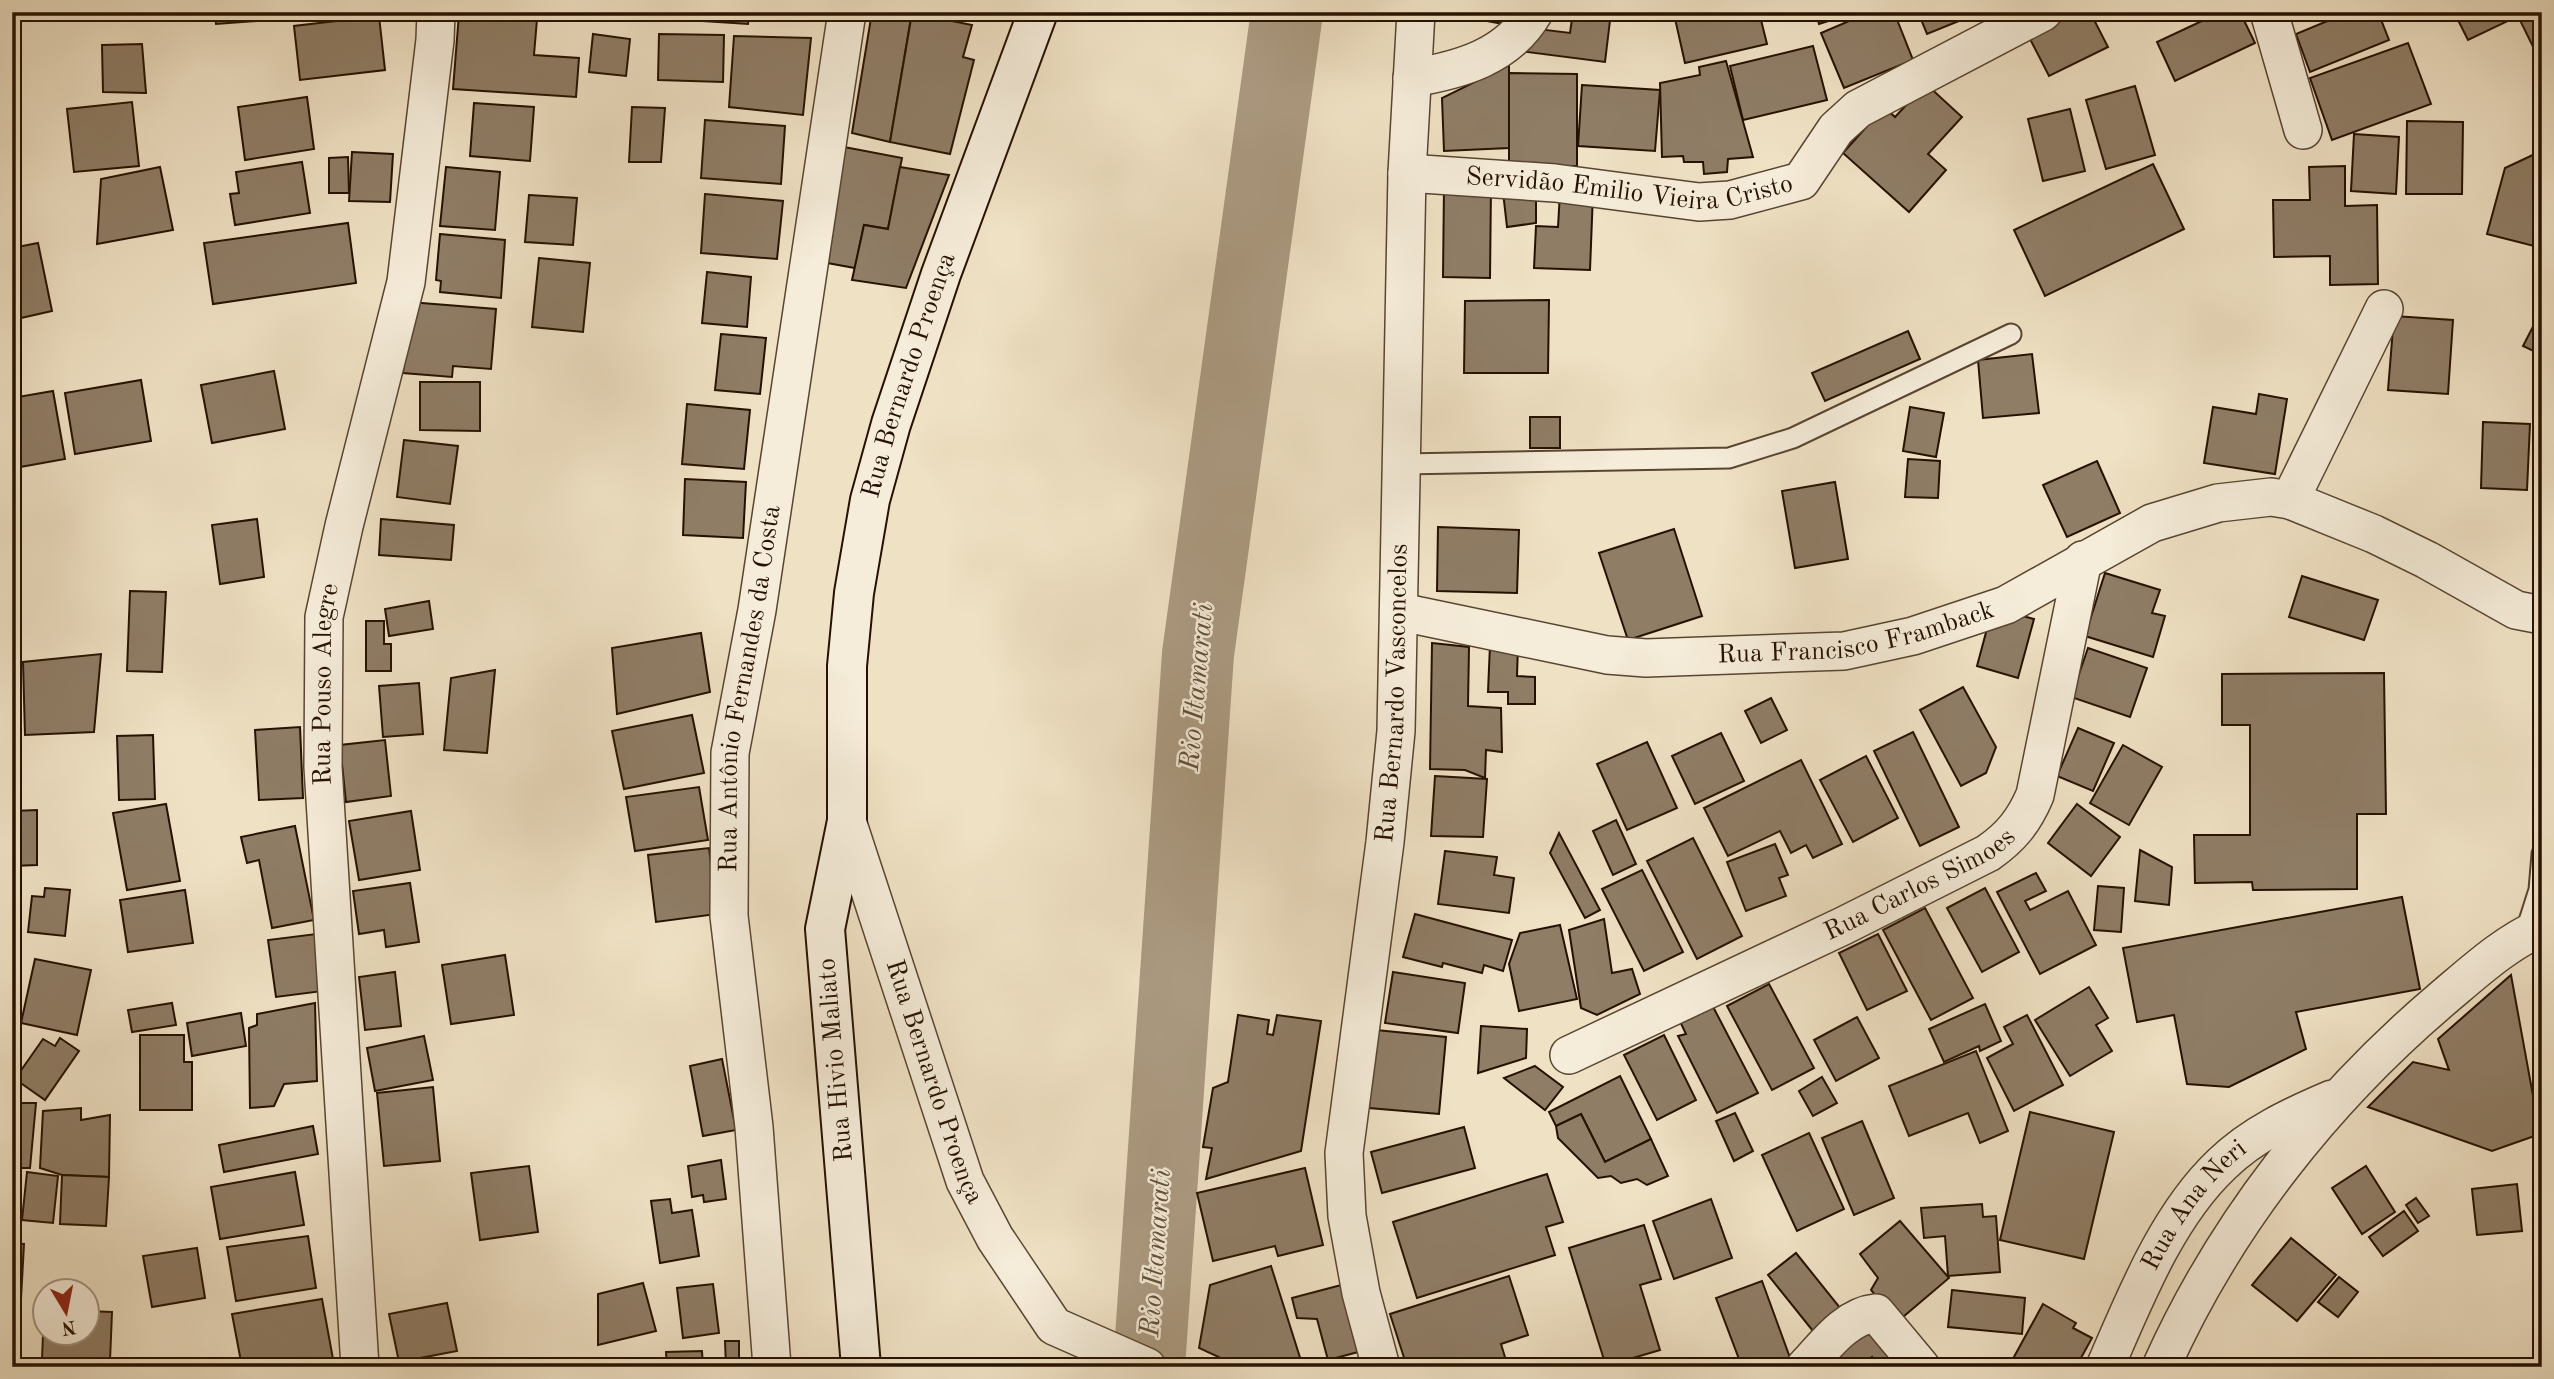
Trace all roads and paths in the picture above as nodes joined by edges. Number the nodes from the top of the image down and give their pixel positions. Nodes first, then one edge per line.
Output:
1 (436, 12) edge
2 (847, 12) edge
3 (1038, 12) edge
4 (1416, 12) edge
5 (1534, 12) edge
6 (2043, 12) edge
7 (2269, 12) edge
8 (1412, 78) junction
9 (2303, 130) dead end
10 (1408, 173) junction
11 (2385, 309) dead end
12 (2011, 334) dead end
13 (1402, 464) junction
14 (2290, 500) junction
15 (2083, 560) junction
16 (1401, 612) junction
17 (2542, 615) edge
18 (846, 755) joint
19 (848, 821) junction
20 (2542, 854) edge
21 (2533, 930) edge
22 (1569, 1055) dead end
23 (2336, 1098) junction
24 (360, 1367) edge
25 (772, 1367) edge
26 (861, 1367) edge
27 (1147, 1367) edge
28 (1381, 1367) edge
29 (1805, 1367) edge
30 (1921, 1367) edge
31 (2105, 1367) edge
32 (2161, 1367) edge

1 - 24 street, Rua Pouso Alegre
2 - 25 street, Rua Antônio Fernandes da Costa
3 - 18 street, Rua Bernardo Proença
4 - 8 street, Rua Bernardo Vasconcelos
5 - 8 street
6 - 10 street, Servidão Emilio Vieira Cristo
7 - 9 street
8 - 10 street, Rua Bernardo Vasconcelos
10 - 13 street, Rua Bernardo Vasconcelos
11 - 14 street
12 - 13 lane
13 - 16 street, Rua Bernardo Vasconcelos
14 - 15 street, Rua Francisco Framback
14 - 17 street, Rua Francisco Framback
15 - 16 street, Rua Francisco Framback
15 - 22 street, Rua Carlos Simoes
16 - 28 street, Rua Bernardo Vasconcelos
18 - 19 street, Rua Hivio Maliato
19 - 26 street, Rua Hivio Maliato
19 - 27 street, Rua Bernardo Proença
20 - 21 lane
21 - 23 street
23 - 31 street, Rua Ana Neri
23 - 32 street
29 - 30 street

